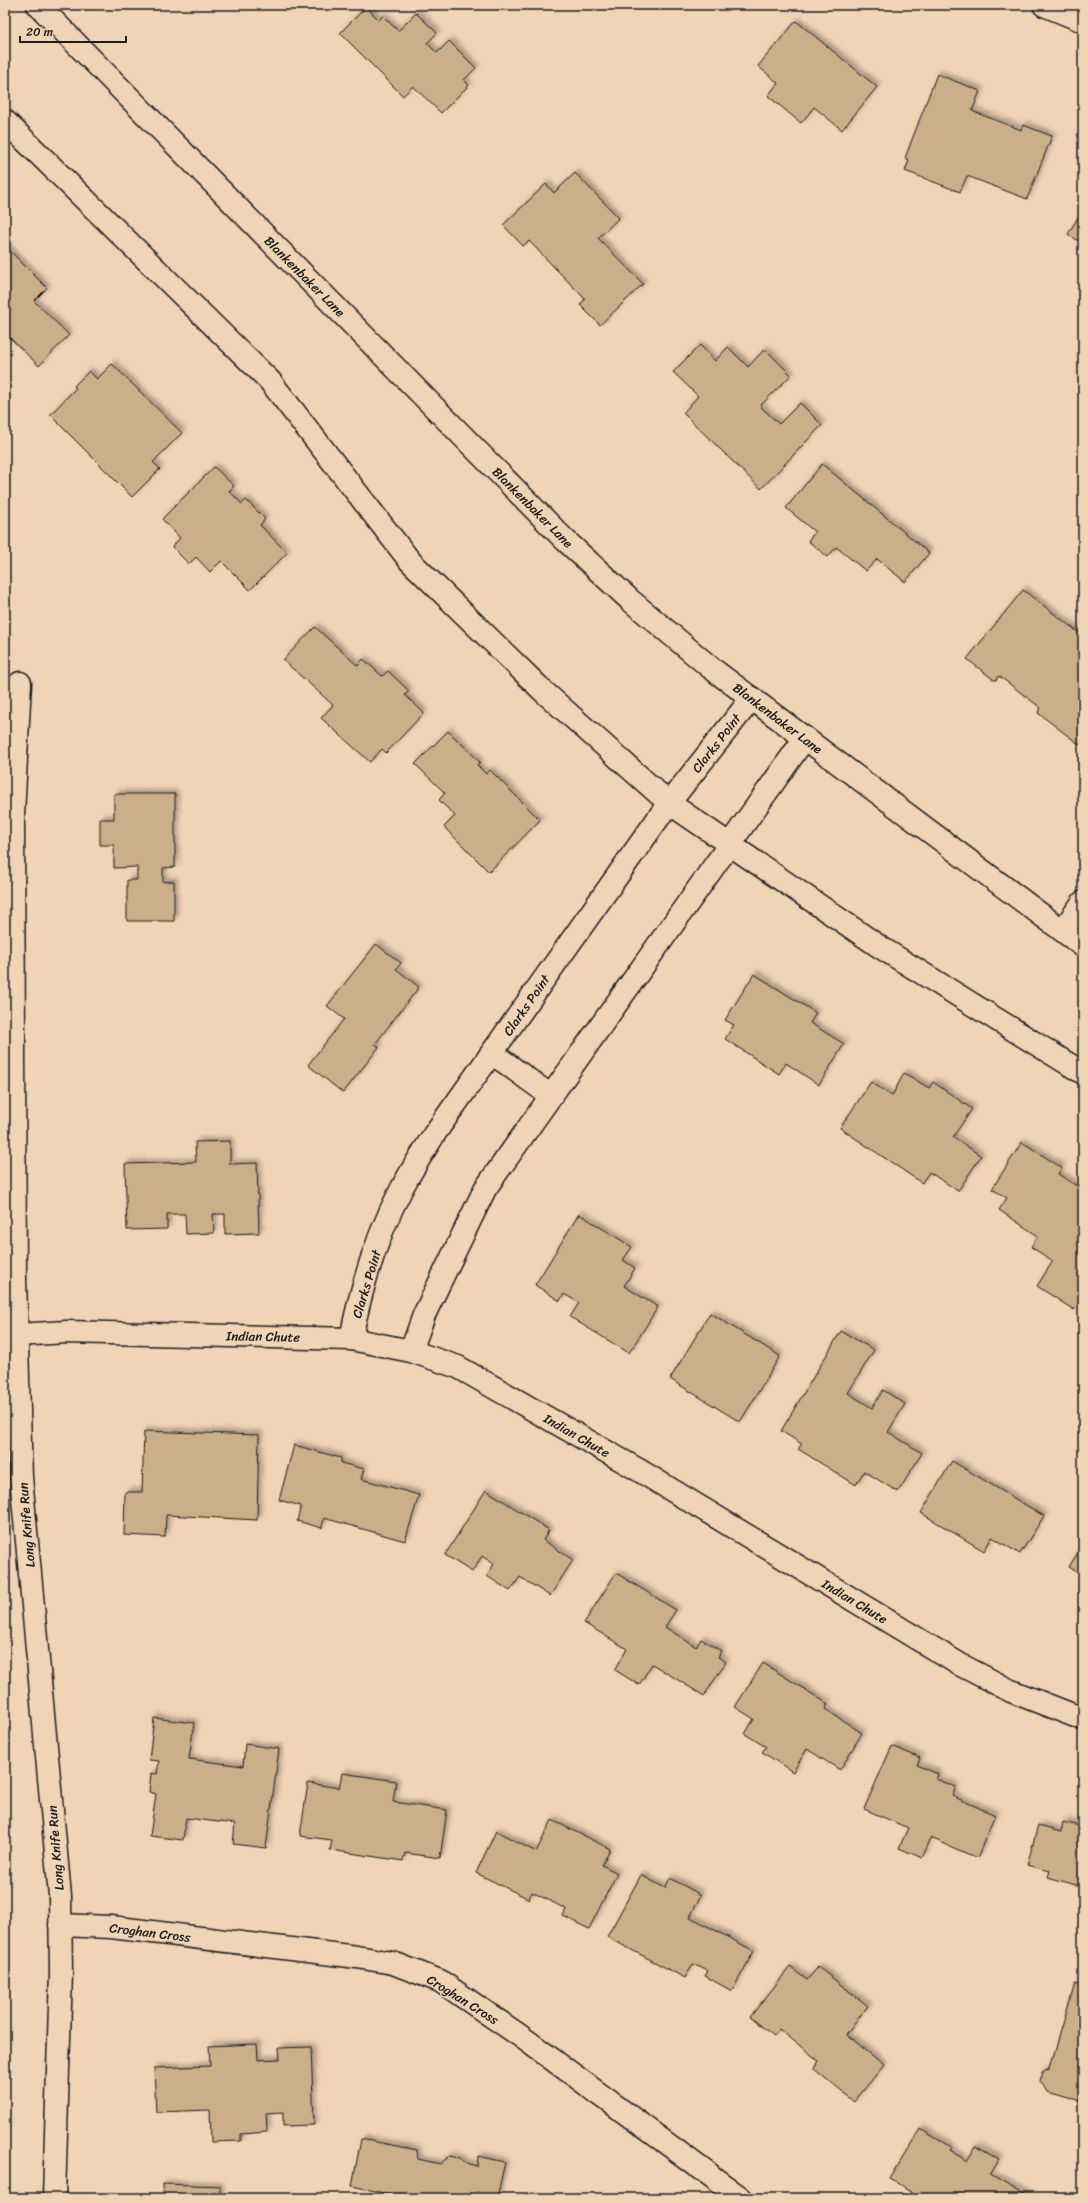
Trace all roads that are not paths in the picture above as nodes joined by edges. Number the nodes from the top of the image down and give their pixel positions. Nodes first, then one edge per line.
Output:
1 (38, 5) edge
2 (1044, 5) edge
3 (1083, 21) edge
4 (5, 121) edge
5 (20, 683) dead end
6 (752, 698) junction
7 (804, 738) junction
8 (669, 803) junction
9 (730, 844) junction
10 (1083, 902) edge
11 (1063, 930) junction
12 (1083, 946) edge
13 (492, 1053) junction
14 (1083, 1074) edge
15 (551, 1096) junction
16 (17, 1335) junction
17 (351, 1339) junction
18 (411, 1351) junction
19 (1083, 1720) edge
20 (60, 1925) junction
21 (54, 2198) edge
22 (741, 2198) edge

1 - 6 street, Blankenbaker Lane
2 - 3 street
4 - 8 street
5 - 16 street, Long Knife Run
6 - 7 street, Blankenbaker Lane
6 - 8 street, Clarks Point
7 - 9 street
7 - 11 street, Blankenbaker Lane
8 - 9 street
8 - 13 street, Clarks Point
9 - 14 street
9 - 15 street
10 - 11 street
11 - 12 street, Blankenbaker Lane
13 - 15 street
13 - 17 street, Clarks Point
15 - 18 street
16 - 17 street, Indian Chute
16 - 20 street, Long Knife Run
17 - 18 street, Indian Chute
18 - 19 street, Indian Chute
20 - 21 street, Long Knife Run
20 - 22 street, Croghan Cross

